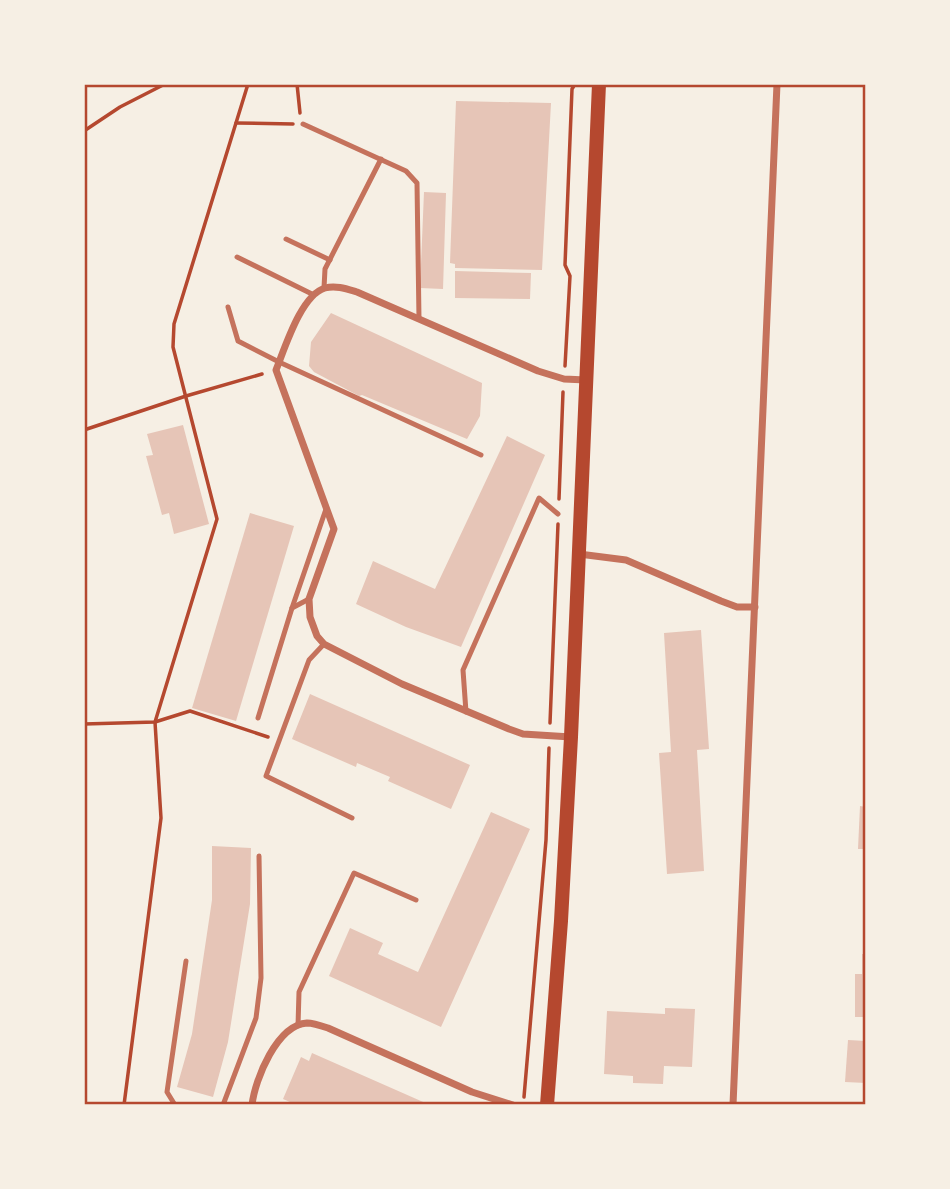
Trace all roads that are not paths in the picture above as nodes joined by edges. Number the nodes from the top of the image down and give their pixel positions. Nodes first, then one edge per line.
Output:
1 (599, 84) edge
2 (777, 84) edge
3 (303, 124) road end
4 (381, 159) junction
5 (286, 239) dead end
6 (237, 257) dead end
7 (330, 260) junction
8 (324, 288) junction
9 (314, 295) junction
10 (228, 307) dead end
11 (419, 319) junction
12 (278, 366) junction
13 (586, 380) junction
14 (481, 455) dead end
15 (326, 509) junction
16 (558, 514) road end
17 (579, 554) junction
18 (309, 599) junction
19 (755, 607) junction
20 (292, 608) junction
21 (324, 644) junction
22 (466, 712) junction
23 (258, 718) dead end
24 (571, 737) junction
25 (352, 818) dead end
26 (259, 856) dead end
27 (416, 900) dead end
28 (186, 961) dead end
29 (298, 1026) junction
30 (175, 1105) edge
31 (223, 1105) edge
32 (251, 1105) edge
33 (513, 1105) edge
34 (547, 1105) edge
35 (733, 1105) edge

1 - 13 main road
2 - 19 street
3 - 4 lane
4 - 7 lane
4 - 11 lane
5 - 7 lane
6 - 9 lane
7 - 8 lane
8 - 9 street
8 - 11 street
9 - 12 street
10 - 12 lane
11 - 13 street
12 - 14 lane
12 - 15 street
13 - 17 main road
15 - 18 street
15 - 20 lane
16 - 22 lane
17 - 19 street
17 - 24 main road
18 - 20 lane
18 - 21 street
19 - 35 street
20 - 23 lane
21 - 22 street
21 - 25 lane
22 - 24 street
24 - 34 main road
26 - 31 lane
27 - 29 lane
28 - 30 lane
29 - 32 street
29 - 33 street

